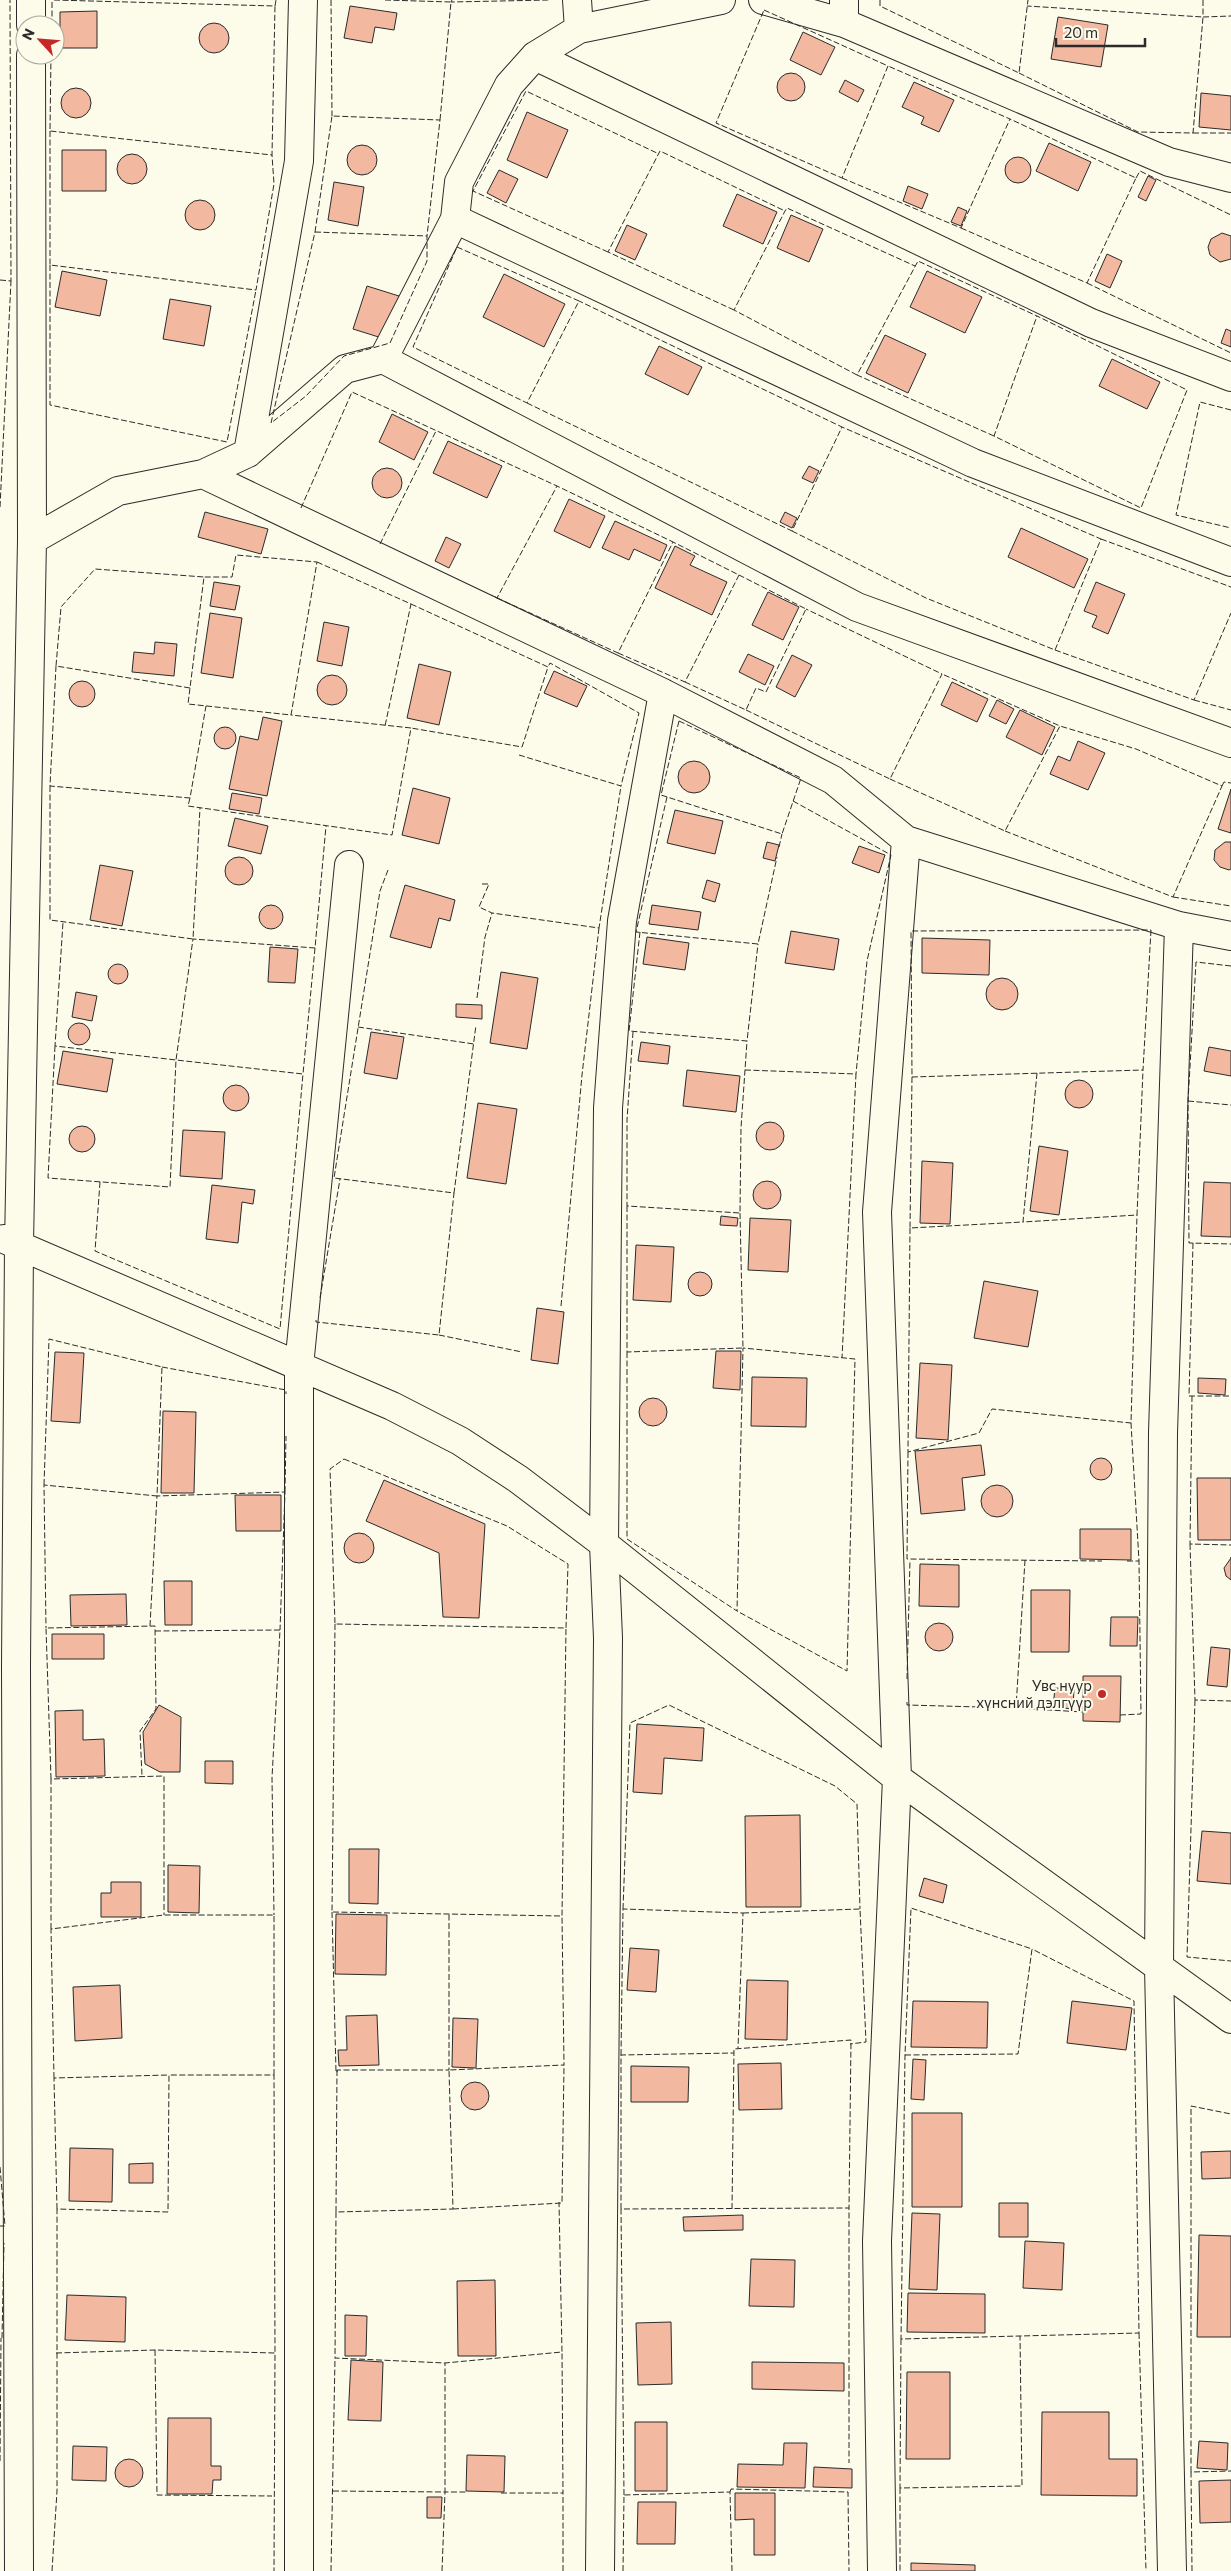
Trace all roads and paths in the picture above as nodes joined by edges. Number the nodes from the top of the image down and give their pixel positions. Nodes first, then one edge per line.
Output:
1 (31, 0) edge
2 (303, 0) edge
3 (577, 0) edge
4 (721, 0) edge
5 (763, 0) edge
6 (844, 11) edge
7 (31, 15) edge
8 (579, 29) junction
9 (535, 56) junction
10 (31, 65) edge
11 (1231, 178) edge
12 (455, 219) junction
13 (383, 359) junction
14 (1231, 377) edge
15 (248, 453) junction
16 (203, 474) junction
17 (32, 540) junction
18 (1231, 562) edge
19 (663, 693) junction
20 (1231, 743) edge
21 (906, 840) junction
22 (349, 865) dead end
23 (1179, 926) junction
24 (1231, 936) edge
25 (9, 1241) edge
26 (300, 1366) junction
27 (604, 1544) junction
28 (898, 1778) junction
29 (1159, 1967) junction
30 (1231, 2018) edge
31 (19, 2571) edge
32 (299, 2571) edge
33 (600, 2571) edge
34 (882, 2571) edge
35 (1172, 2571) edge

1 - 7 street
2 - 15 street
3 - 8 street
4 - 8 street
5 - 6 street
6 - 11 street
8 - 9 street
9 - 12 street
9 - 14 street
10 - 17 street
12 - 13 street
12 - 18 street
13 - 15 street
13 - 20 street
15 - 16 street
16 - 17 street
16 - 19 street
17 - 25 street
19 - 21 street
19 - 27 street
21 - 23 street
21 - 28 street
22 - 26 street
23 - 24 street
23 - 29 street
25 - 26 street
25 - 31 street
26 - 27 street
26 - 32 street
27 - 28 street
27 - 33 street
28 - 29 street
28 - 34 street
29 - 30 street
29 - 35 street

